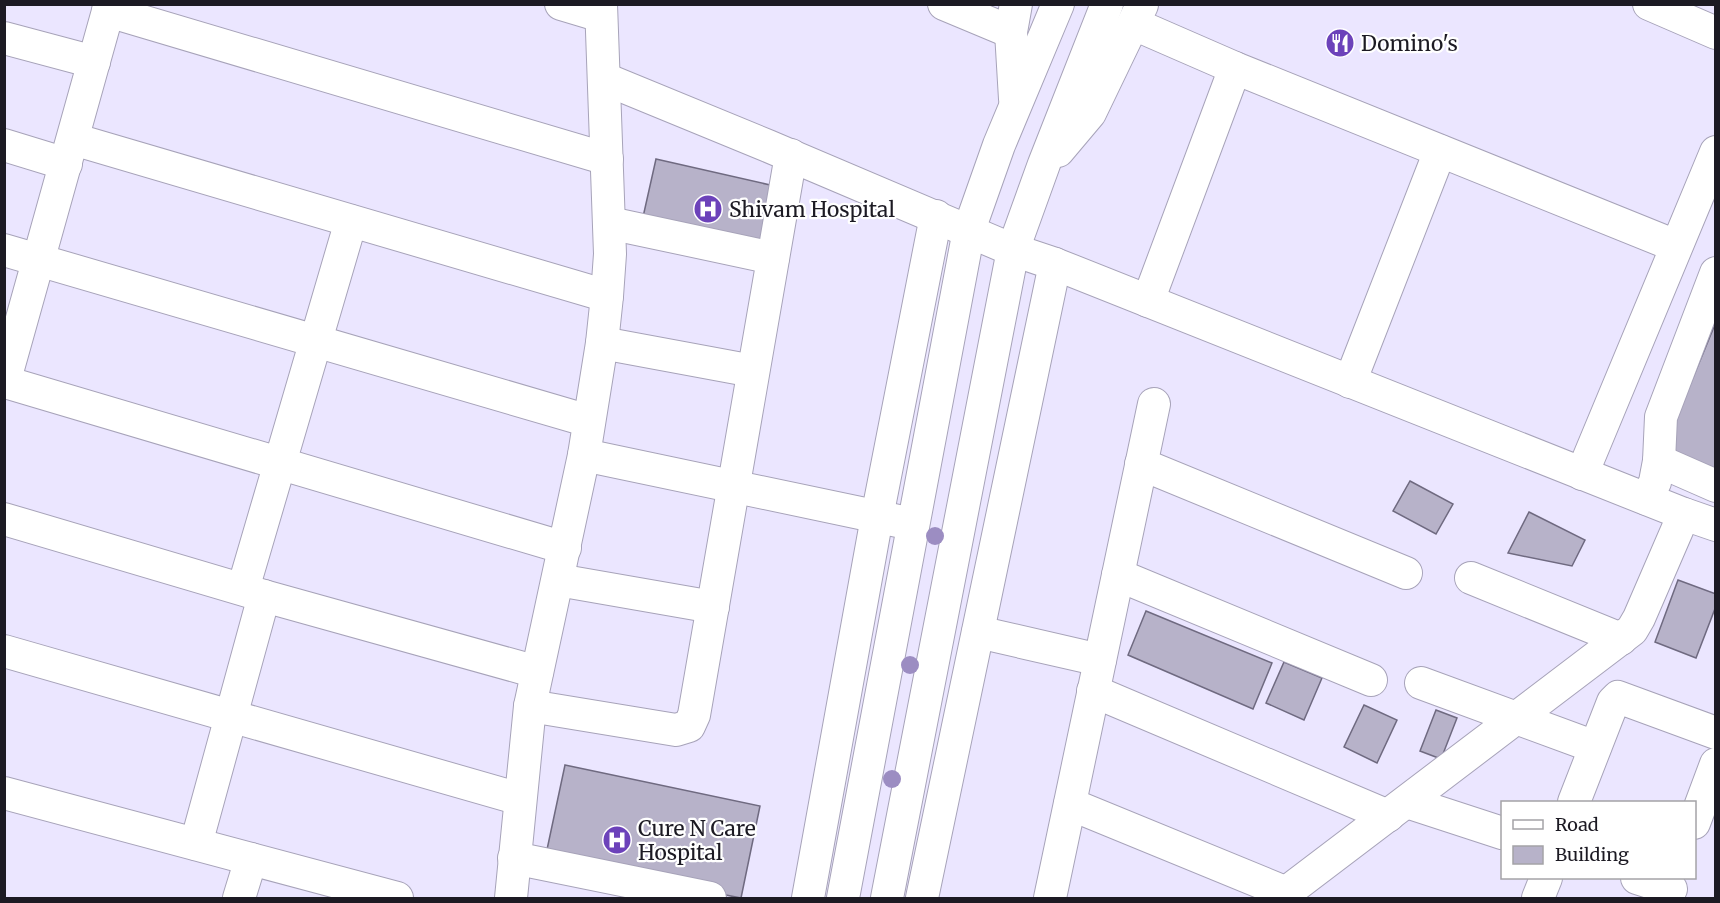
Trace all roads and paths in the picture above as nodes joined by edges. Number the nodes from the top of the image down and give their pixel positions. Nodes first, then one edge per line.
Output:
1 (561, 4) edge
2 (944, 4) edge
3 (1058, 4) edge
4 (1107, 4) edge
5 (1649, 4) edge
6 (109, 8) edge
7 (601, 10) edge
8 (1138, 14) edge
9 (1014, 18) edge
10 (1716, 33) edge
11 (4, 38) edge
12 (94, 62) junction
13 (1235, 68) junction
14 (605, 79) junction
15 (1015, 106) junction
16 (4, 145) edge
17 (70, 151) junction
18 (1440, 151) junction
19 (1716, 152) edge
20 (791, 155) junction
21 (607, 159) junction
22 (1044, 164) junction
23 (936, 216) junction
24 (351, 220) junction
25 (609, 223) junction
26 (969, 230) junction
27 (1676, 246) junction
28 (4, 250) edge
29 (1013, 250) junction
30 (773, 258) junction
31 (40, 259) junction
32 (1055, 264) junction
33 (1716, 273) edge
34 (608, 296) junction
35 (1148, 301) junction
36 (316, 340) junction
37 (602, 343) junction
38 (6, 370) edge
39 (753, 371) junction
40 (1350, 382) junction
41 (1154, 404) dead end
42 (589, 421) junction
43 (584, 455) junction
44 (1659, 461) junction
45 (281, 463) junction
46 (1141, 464) junction
47 (1582, 474) junction
48 (734, 486) junction
49 (1716, 486) edge
50 (1647, 499) junction
51 (1684, 514) junction
52 (877, 517) junction
53 (4, 519) edge
54 (914, 524) junction
55 (1716, 525) edge
56 (565, 548) junction
57 (1406, 573) dead end
58 (1118, 575) junction
59 (1471, 578) dead end
60 (558, 580) junction
61 (253, 593) junction
62 (713, 607) junction
63 (978, 632) junction
64 (1621, 639) junction
65 (4, 651) edge
66 (1100, 660) junction
67 (537, 672) junction
68 (1371, 680) dead end
69 (1421, 683) dead end
70 (1093, 691) junction
71 (530, 706) junction
72 (231, 716) junction
73 (1517, 718) junction
74 (1716, 733) edge
75 (1595, 747) junction
76 (1716, 764) edge
77 (4, 793) edge
78 (520, 799) junction
79 (1574, 801) edge
80 (1070, 804) junction
81 (1397, 809) junction
82 (1696, 819) edge
83 (1501, 833) edge
84 (196, 844) junction
85 (514, 858) junction
86 (251, 859) junction
87 (1546, 879) edge
88 (1640, 879) edge
89 (1671, 888) edge
90 (1283, 896) edge
91 (239, 898) edge
92 (397, 898) edge
93 (511, 898) edge
94 (710, 898) edge
95 (808, 898) edge
96 (843, 898) edge
97 (887, 898) edge
98 (922, 898) edge
99 (1050, 898) edge
100 (1538, 898) edge

1 - 7 street
2 - 9 street
3 - 15 street
4 - 22 street
5 - 10 street
6 - 12 street
6 - 21 street
7 - 14 street
8 - 13 street
8 - 22 street
9 - 15 street
11 - 12 street
12 - 17 street
13 - 18 street
13 - 35 street
14 - 20 street
14 - 21 street
15 - 26 street
16 - 17 street
17 - 24 street
17 - 31 street
18 - 27 street
18 - 40 street
19 - 27 street
20 - 23 street
20 - 30 street
21 - 25 street
22 - 29 street
23 - 26 street
23 - 52 street
24 - 34 street
24 - 36 street
25 - 30 street
25 - 34 street
26 - 29 street
26 - 54 street
27 - 47 street
28 - 31 street
29 - 32 street
29 - 97 street
30 - 39 street
31 - 36 street
31 - 38 street
32 - 35 street
32 - 63 street
33 - 44 street
34 - 37 street
35 - 40 street
36 - 42 street
36 - 45 street
37 - 39 street
37 - 42 street
38 - 45 street
39 - 48 street
40 - 47 street
41 - 46 street
42 - 43 street
43 - 48 street
43 - 56 street
44 - 49 street
44 - 50 street
45 - 56 street
45 - 61 street
46 - 57 street
46 - 58 street
47 - 50 street
48 - 52 street
48 - 62 street
50 - 51 street
51 - 55 street
51 - 64 street
52 - 54 street
52 - 95 street
53 - 61 street
54 - 96 street
56 - 60 street
58 - 66 street
58 - 68 street
59 - 64 street
60 - 62 street
60 - 67 street
61 - 67 street
61 - 72 street
62 - 71 street
63 - 66 street
63 - 98 street
64 - 73 street
65 - 72 street
66 - 70 street
67 - 71 street
69 - 73 street
70 - 80 street
70 - 81 street
71 - 78 street
72 - 78 street
72 - 84 street
73 - 75 street
73 - 81 street
74 - 75 street
75 - 79 street
76 - 82 street
77 - 84 street
78 - 85 street
80 - 90 street
80 - 99 street
81 - 83 street
81 - 90 street
84 - 86 street
85 - 93 street
85 - 94 street
86 - 91 street
86 - 92 street
87 - 100 street
88 - 89 street

